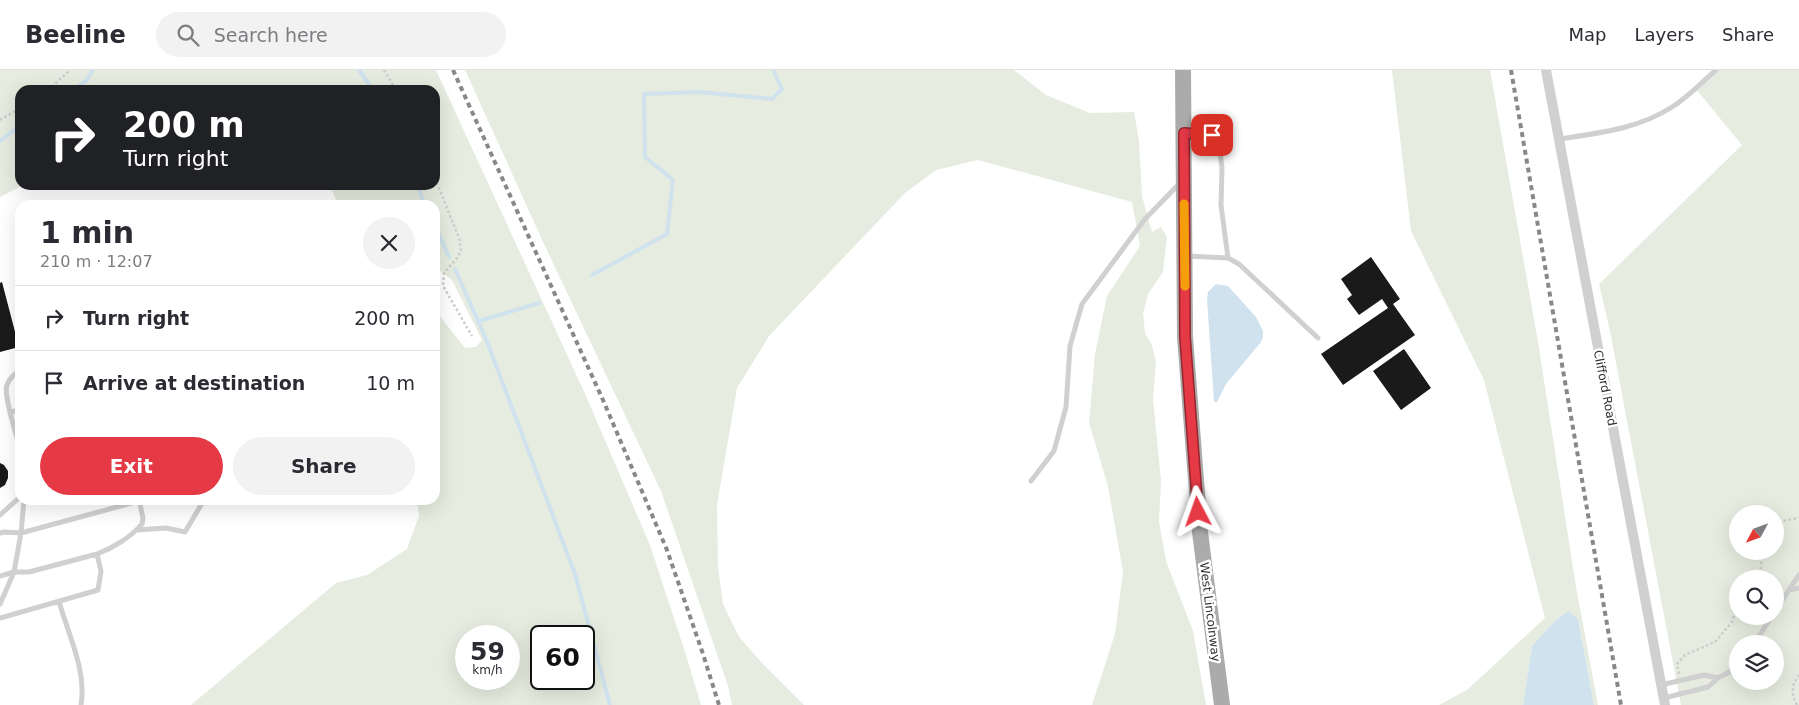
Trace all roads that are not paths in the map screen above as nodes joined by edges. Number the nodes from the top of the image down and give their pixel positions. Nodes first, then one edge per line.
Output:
1 (1183, 70) edge
2 (1546, 70) edge
3 (1716, 70) edge
4 (1184, 133) junction
5 (1558, 139) junction
6 (1184, 179) junction
7 (1185, 256) junction
8 (1228, 258) junction
9 (1318, 338) dead end
10 (15, 374) edge
11 (15, 411) edge
12 (10, 412) junction
13 (15, 431) edge
14 (1031, 481) dead end
15 (15, 502) edge
16 (24, 505) edge
17 (122, 505) edge
18 (140, 505) edge
19 (201, 505) edge
20 (0, 515) edge
21 (137, 530) junction
22 (0, 533) edge
23 (21, 534) junction
24 (97, 554) junction
25 (14, 572) junction
26 (1799, 575) edge
27 (0, 576) edge
28 (1799, 588) edge
29 (1789, 590) junction
30 (1784, 598) edge
31 (59, 601) junction
32 (0, 604) edge
33 (0, 618) edge
34 (1729, 672) edge
35 (1718, 678) junction
36 (1661, 685) junction
37 (1664, 702) edge
38 (81, 705) edge
39 (1222, 705) edge

1 - 4 main road, West Lincolnway
2 - 5 street, Clifford Road
3 - 5 lane
4 - 6 main road, West Lincolnway
4 - 8 lane
5 - 36 street, Clifford Road
6 - 7 main road, West Lincolnway
6 - 14 lane
7 - 8 lane
7 - 39 main road, West Lincolnway
8 - 9 lane
10 - 12 lane
11 - 12 lane
12 - 13 lane
15 - 20 lane
16 - 23 lane
17 - 23 lane
18 - 21 lane
19 - 21 lane
21 - 24 lane
22 - 23 lane
23 - 25 lane
24 - 25 lane
24 - 31 lane
25 - 27 lane
25 - 32 lane
26 - 29 lane
28 - 29 lane
29 - 30 lane
31 - 33 lane
31 - 38 lane
34 - 35 lane
35 - 36 lane
35 - 37 lane
36 - 37 street, Clifford Road

